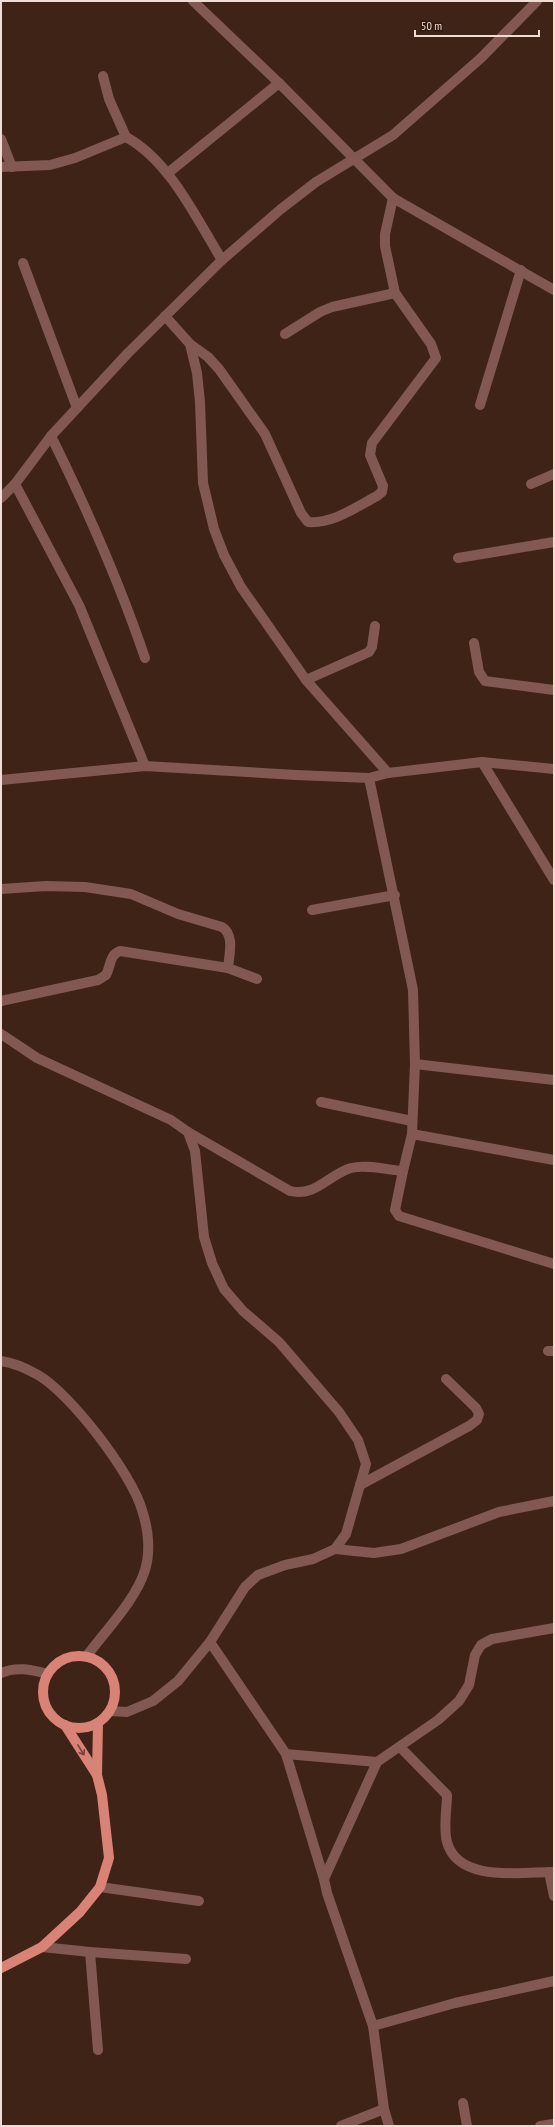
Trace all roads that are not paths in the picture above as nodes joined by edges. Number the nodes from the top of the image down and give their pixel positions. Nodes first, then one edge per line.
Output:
1 (193, 1) edge
2 (537, 1) edge
3 (103, 76) dead end
4 (279, 83) junction
5 (126, 137) junction
6 (1, 139) edge
7 (356, 159) junction
8 (1, 167) edge
9 (12, 167) junction
10 (168, 173) junction
11 (394, 198) junction
12 (222, 260) junction
13 (23, 263) dead end
14 (521, 270) junction
15 (554, 290) edge
16 (395, 293) junction
17 (165, 316) junction
18 (285, 334) dead end
19 (190, 344) junction
20 (480, 405) dead end
21 (77, 408) junction
22 (51, 436) junction
23 (554, 474) edge
24 (14, 484) junction
25 (531, 484) dead end
26 (1, 498) edge
27 (554, 542) edge
28 (458, 558) dead end
29 (375, 626) dead end
30 (474, 643) dead end
31 (145, 658) dead end
32 (306, 680) junction
33 (554, 690) edge
34 (482, 762) junction
35 (145, 766) junction
36 (554, 770) edge
37 (388, 773) junction
38 (369, 778) junction
39 (1, 780) edge
40 (554, 880) edge
41 (1, 888) edge
42 (394, 895) junction
43 (312, 910) dead end
44 (228, 968) junction
45 (257, 979) dead end
46 (1, 1001) edge
47 (1, 1034) edge
48 (415, 1064) junction
49 (554, 1080) edge
50 (322, 1102) dead end
51 (412, 1121) junction
52 (188, 1132) junction
53 (412, 1134) junction
54 (554, 1160) edge
55 (403, 1171) junction
56 (554, 1264) edge
57 (1, 1361) edge
58 (446, 1379) dead end
59 (360, 1485) junction
60 (554, 1502) edge
61 (335, 1549) junction
62 (554, 1628) edge
63 (210, 1642) junction
64 (86, 1657) junction
65 (1, 1673) edge
66 (48, 1674) junction
67 (110, 1711) junction
68 (98, 1723) junction
69 (65, 1725) junction
70 (400, 1747) junction
71 (286, 1754) junction
72 (377, 1762) junction
73 (97, 1775) junction
74 (552, 1872) edge
75 (324, 1879) junction
76 (100, 1887) junction
77 (554, 1896) edge
78 (199, 1901) dead end
79 (42, 1947) junction
80 (90, 1952) junction
81 (186, 1959) dead end
82 (1, 1968) edge
83 (554, 1981) edge
84 (373, 2026) junction
85 (98, 2050) dead end
86 (463, 2103) dead end
87 (384, 2109) junction
88 (553, 2124) edge
89 (341, 2126) edge
90 (389, 2126) edge
91 (467, 2126) edge
92 (540, 2126) edge

1 - 4 street
2 - 7 street
3 - 5 street
4 - 7 street
4 - 10 street
5 - 9 street
5 - 10 street
6 - 9 street
7 - 11 street
7 - 12 street
8 - 9 street
10 - 12 street
11 - 14 street
11 - 16 street
12 - 17 street
13 - 21 street
14 - 15 street
14 - 20 street
16 - 18 street
16 - 19 street
17 - 19 street
17 - 21 street
19 - 32 street
21 - 22 street
22 - 24 street
22 - 31 street
23 - 25 street
24 - 26 street
24 - 35 street
27 - 28 street
29 - 32 street
30 - 33 street
32 - 37 street
34 - 36 street
34 - 37 street
34 - 40 street
35 - 38 street
35 - 39 street
37 - 38 street
38 - 42 street
41 - 44 street
42 - 43 street
42 - 48 street
44 - 45 street
44 - 46 street
47 - 52 street
48 - 49 street
48 - 51 street
50 - 51 street
51 - 53 street
52 - 55 street
52 - 59 street
53 - 54 street
53 - 55 street
55 - 56 street
57 - 64 street
58 - 59 street
59 - 61 street
60 - 61 street
61 - 63 street
62 - 70 street
63 - 67 street
63 - 71 street
64 - 66 main road
64 - 67 main road
65 - 66 street
66 - 69 main road
67 - 68 main road
68 - 69 main road
68 - 73 main road
69 -> 73 main road
70 - 72 street
70 - 74 street
71 - 72 street
71 - 75 street
72 - 75 street
73 - 76 main road
74 - 77 street
75 - 84 street
76 - 78 street
76 - 79 main road
79 - 80 street
79 - 82 main road
80 - 81 street
80 - 85 street
83 - 84 street
84 - 87 street
86 - 91 street
87 - 89 street
87 - 90 street
88 - 92 street

